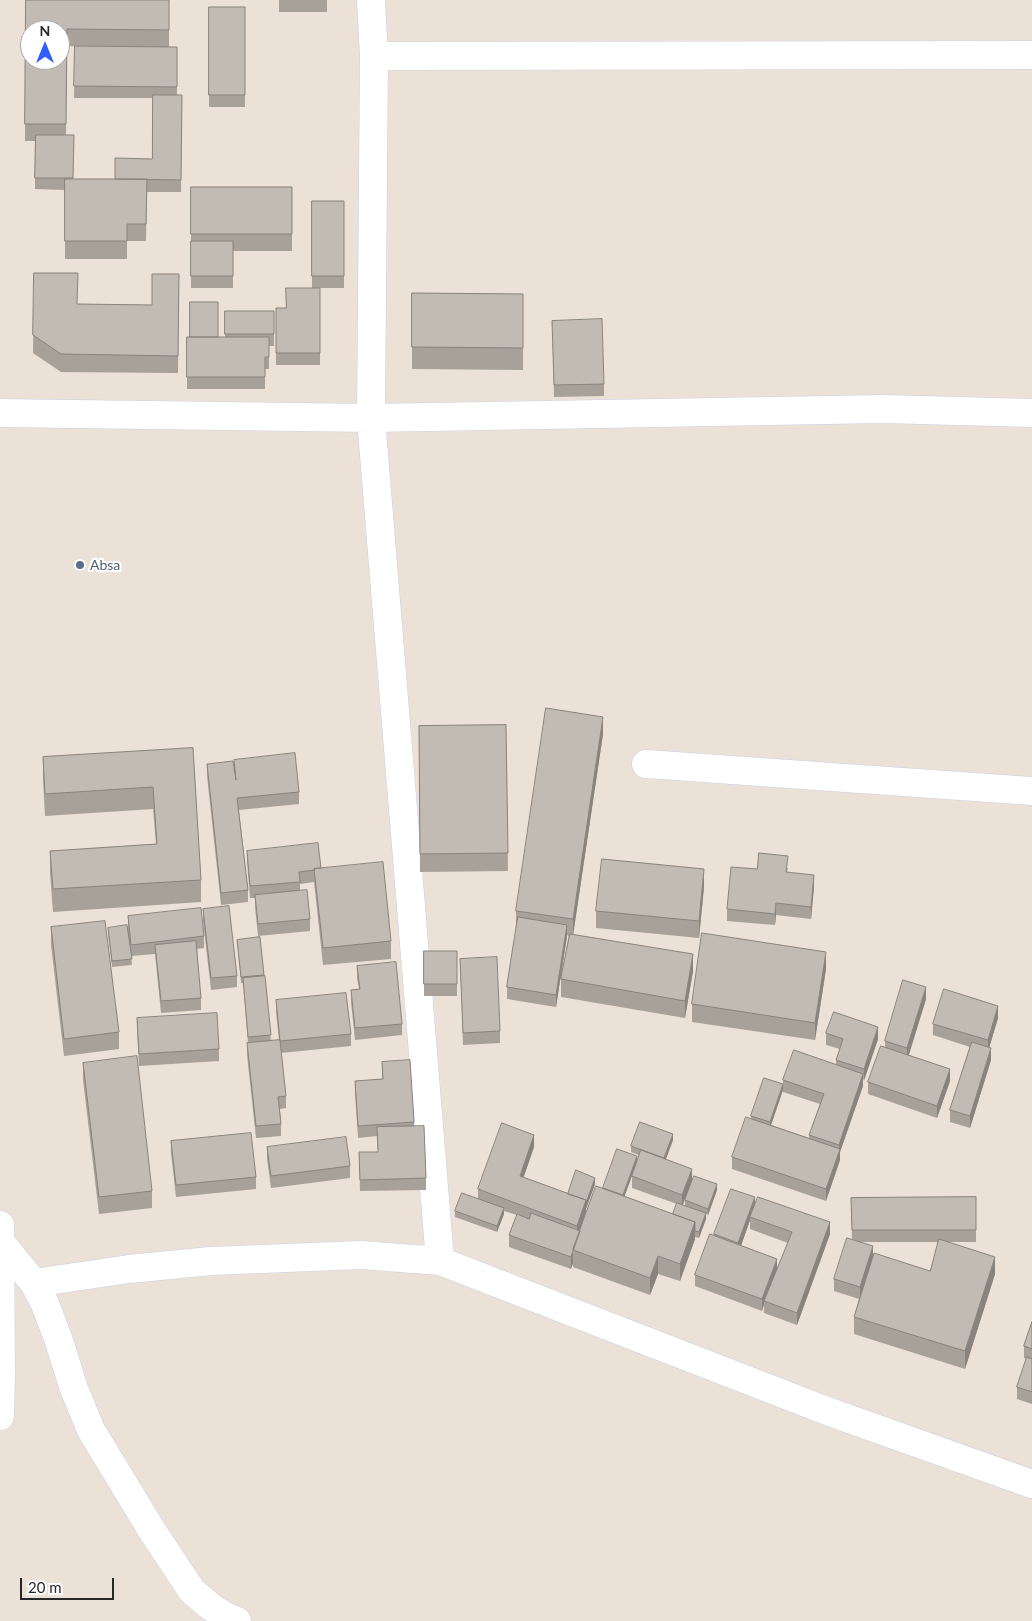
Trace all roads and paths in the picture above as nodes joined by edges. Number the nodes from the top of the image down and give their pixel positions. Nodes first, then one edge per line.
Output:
1 (371, 0) edge
2 (1032, 55) edge
3 (374, 56) junction
4 (0, 413) edge
5 (1032, 413) edge
6 (371, 418) junction
7 (646, 764) dead end
8 (1032, 791) edge
9 (0, 1234) edge
10 (440, 1261) junction
11 (34, 1283) junction
12 (0, 1416) edge
13 (1032, 1484) edge
14 (237, 1621) edge

1 - 3 street
2 - 3 street
3 - 6 street
4 - 6 street
5 - 6 street
6 - 10 street
7 - 8 street
9 - 11 street
9 - 12 street
10 - 11 street
10 - 13 street
11 - 14 street

